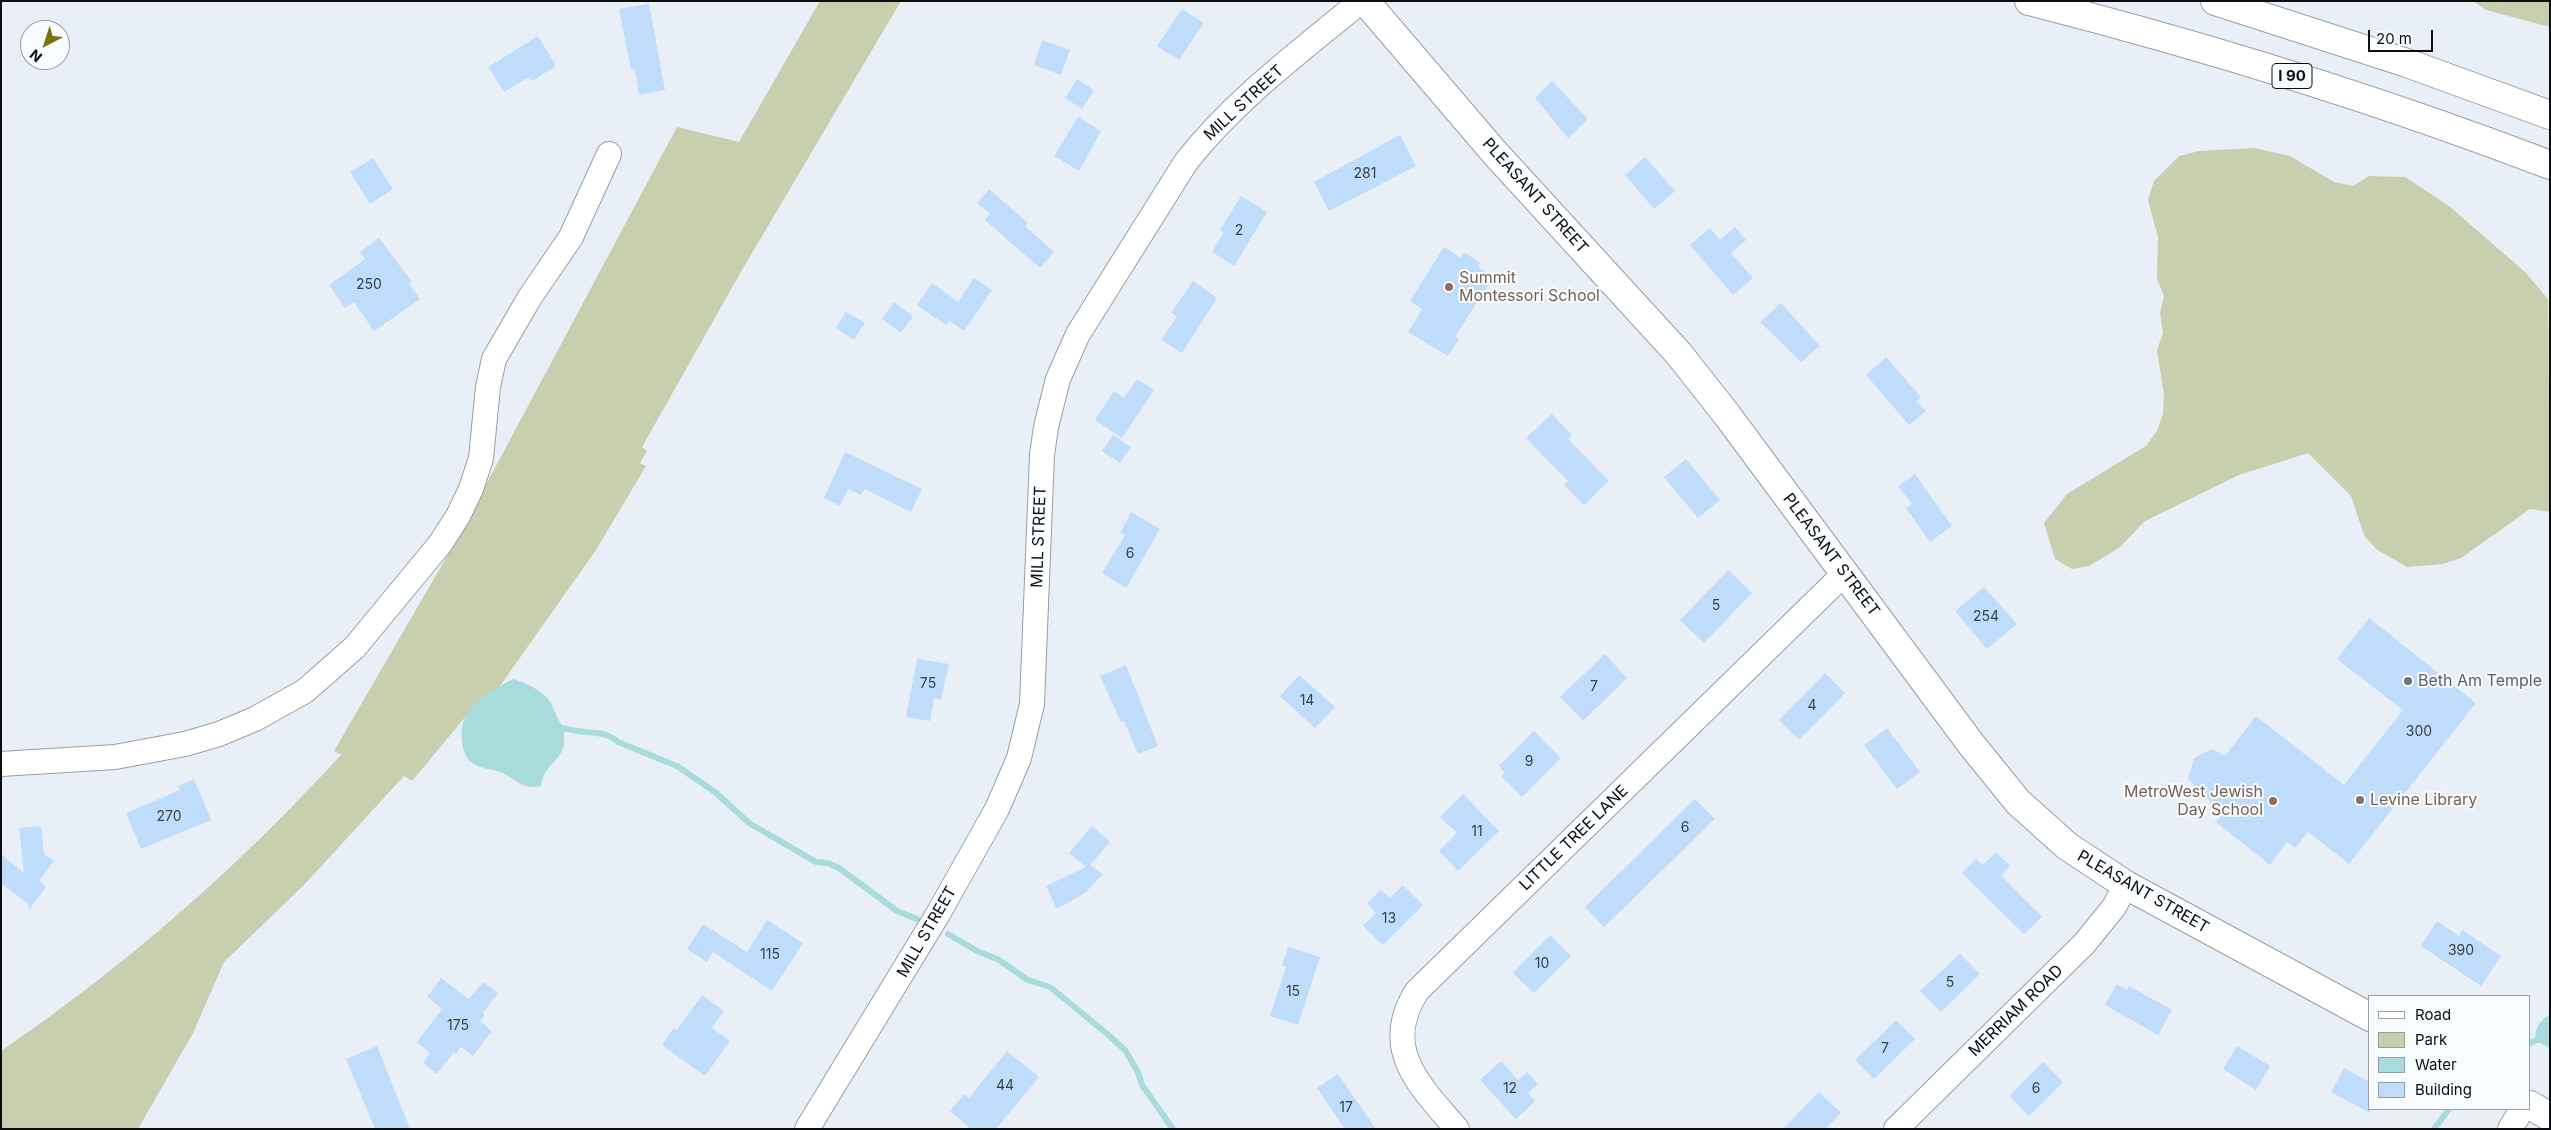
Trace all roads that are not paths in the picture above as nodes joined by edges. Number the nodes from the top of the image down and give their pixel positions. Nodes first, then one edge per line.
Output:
1 (1363, 1) edge
2 (2029, 1) edge
3 (2215, 1) edge
4 (2550, 115) edge
5 (609, 154) dead end
6 (2550, 165) edge
7 (1845, 573) junction
8 (1, 764) edge
9 (2126, 885) junction
10 (2368, 1016) edge
11 (2531, 1106) edge
12 (2521, 1110) edge
13 (2550, 1116) edge
14 (807, 1129) edge
15 (1458, 1129) edge
16 (1896, 1129) edge
17 (2510, 1129) edge

1 - 7 main road, PLEASANT STREET
1 - 14 street, MILL STREET
2 - 6 main road, I 90
3 - 4 main road
5 - 8 street
7 - 9 main road, PLEASANT STREET
7 - 15 street, LITTLE TREE LANE
9 - 10 main road, PLEASANT STREET
9 - 16 street, MERRIAM ROAD
11 - 13 main road
12 - 17 street

